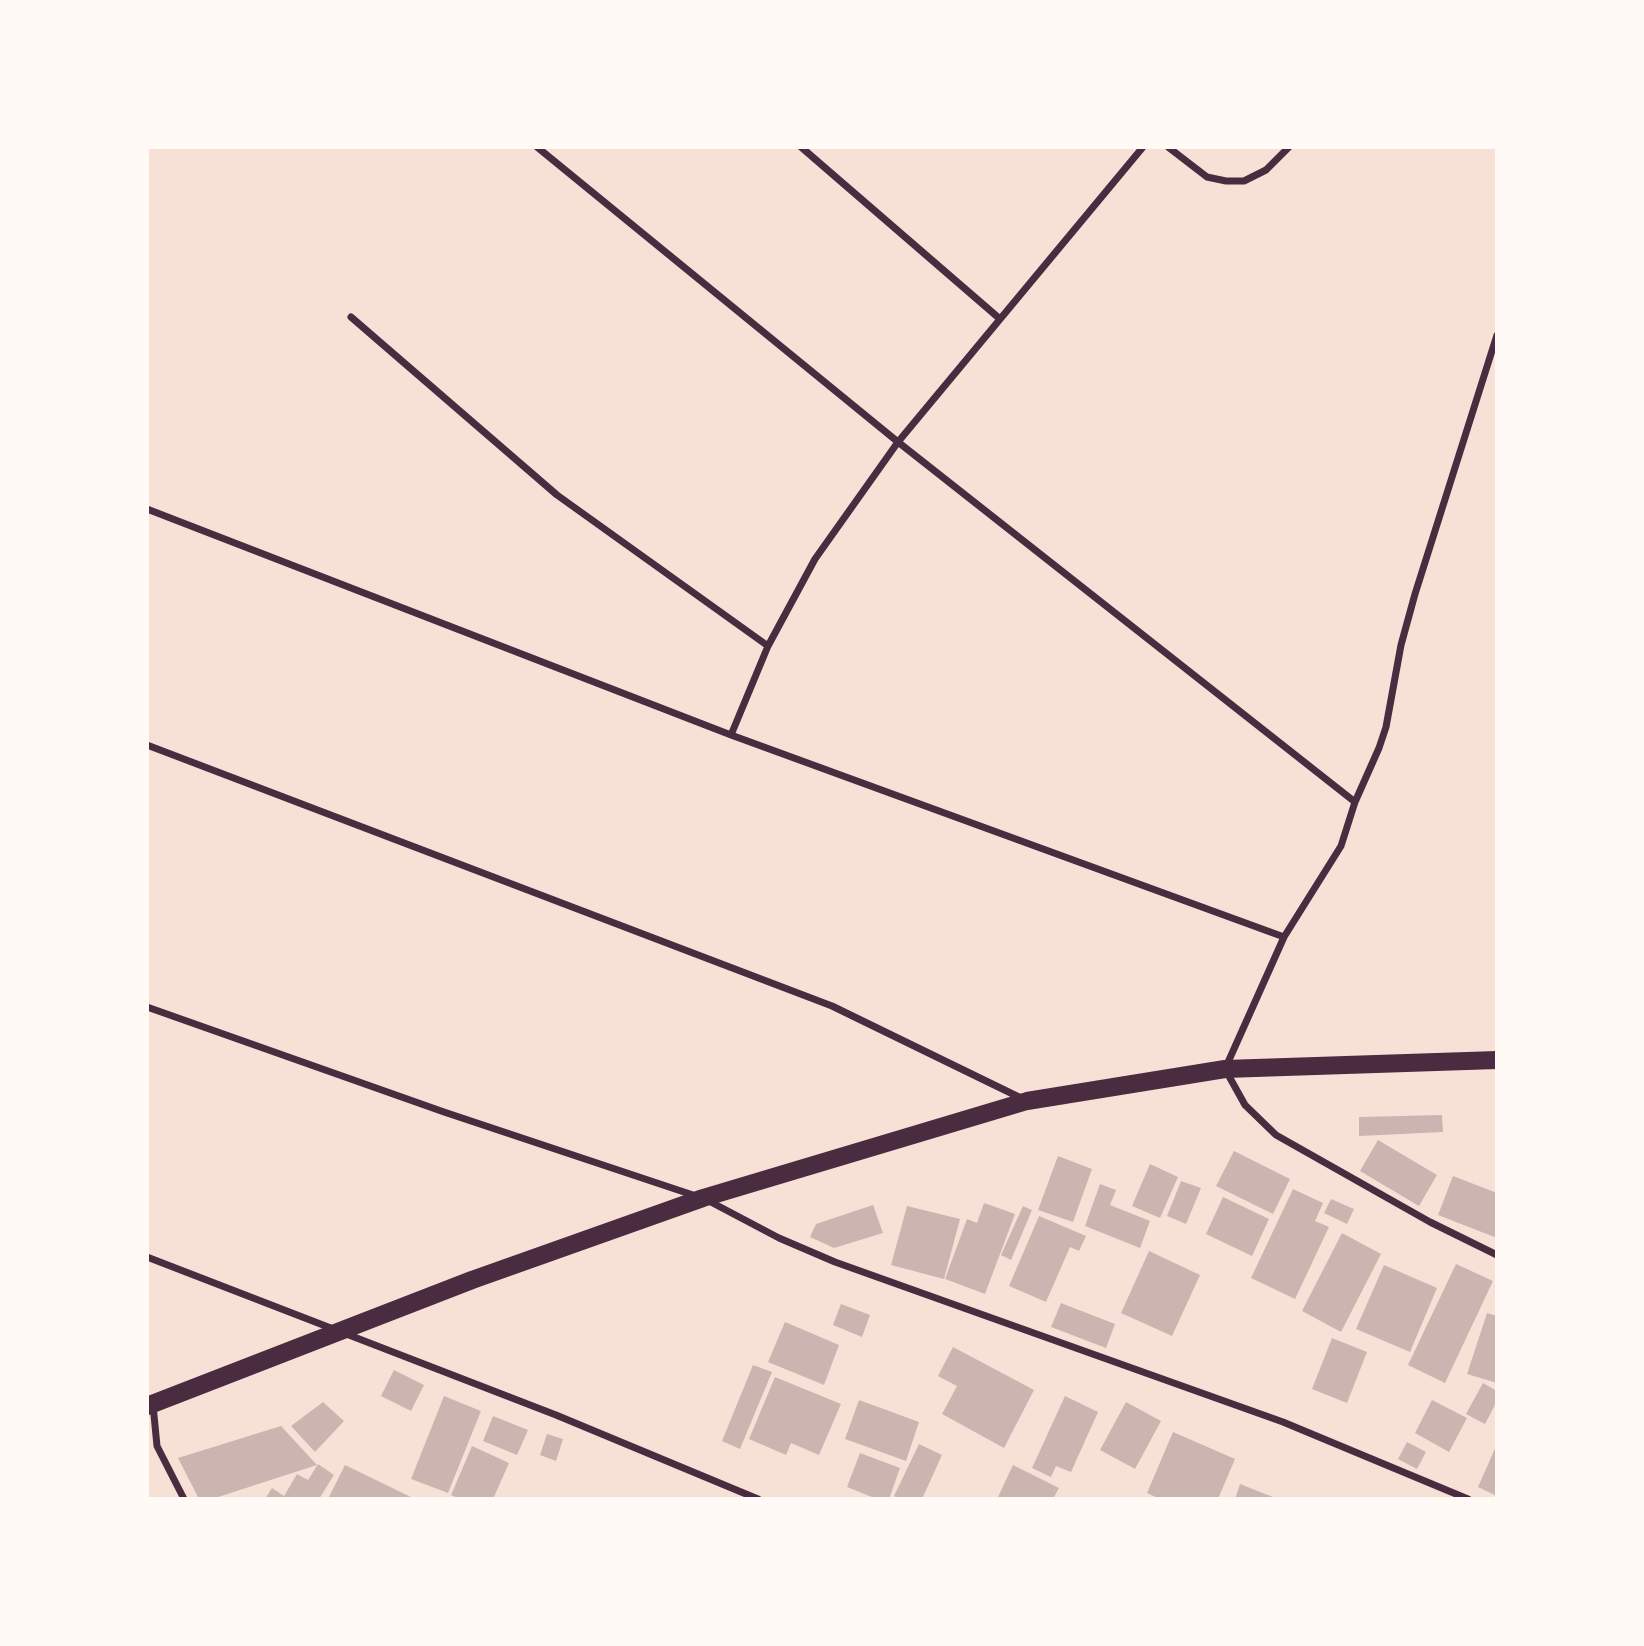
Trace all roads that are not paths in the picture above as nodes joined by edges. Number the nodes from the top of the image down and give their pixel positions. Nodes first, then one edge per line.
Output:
1 (537, 147) edge
2 (801, 147) edge
3 (1143, 147) edge
4 (1168, 147) edge
5 (1289, 147) edge
6 (351, 317) dead end
7 (1000, 319) junction
8 (1497, 335) edge
9 (898, 442) junction
10 (147, 509) edge
11 (768, 646) junction
12 (731, 735) junction
13 (147, 745) edge
14 (1355, 802) junction
15 (1284, 937) junction
16 (147, 1007) edge
17 (1497, 1060) edge
18 (1225, 1069) junction
19 (1027, 1101) junction
20 (703, 1198) junction
21 (1497, 1255) edge
22 (147, 1256) edge
23 (338, 1331) junction
24 (150, 1405) edge
25 (753, 1498) edge
26 (184, 1499) edge
27 (1468, 1499) edge

1 - 9 street
2 - 7 street
3 - 7 street
4 - 5 street
6 - 11 street
7 - 9 street
8 - 14 street
9 - 11 street
9 - 14 street
10 - 12 street
11 - 12 street
12 - 15 street
13 - 19 street
14 - 15 street
15 - 18 street
16 - 20 street
17 - 18 main road
18 - 19 main road
18 - 21 street
19 - 20 main road
20 - 23 main road
20 - 27 street
22 - 23 street
23 - 24 main road
23 - 25 street
24 - 26 street

